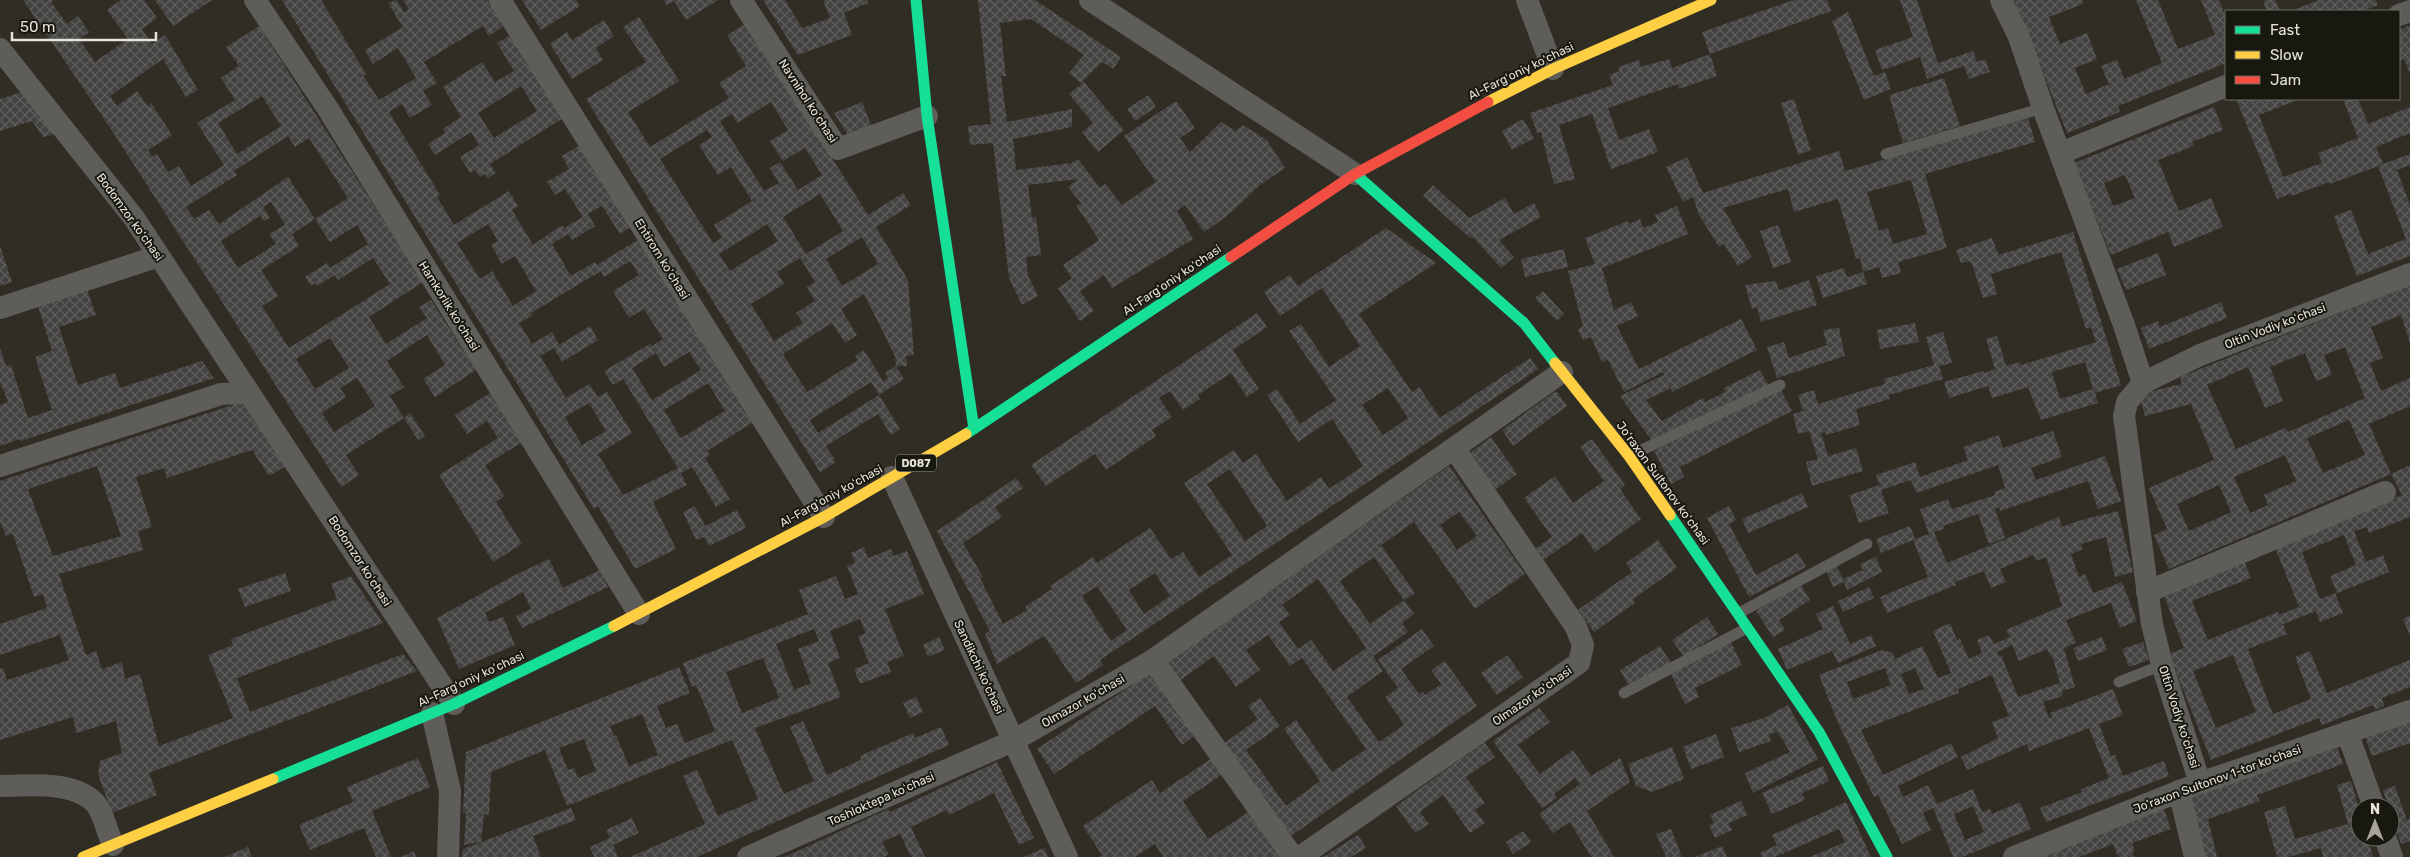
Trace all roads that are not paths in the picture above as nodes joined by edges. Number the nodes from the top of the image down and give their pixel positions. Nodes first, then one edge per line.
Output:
1 (255, 0) edge
2 (500, 0) edge
3 (741, 0) edge
4 (916, 0) edge
5 (1090, 0) edge
6 (1527, 0) edge
7 (1711, 0) edge
8 (2001, 0) edge
9 (0, 49) edge
10 (1553, 69) junction
11 (2225, 86) edge
12 (2043, 108) junction
13 (927, 116) junction
14 (2060, 153) junction
15 (1886, 154) dead end
16 (1355, 174) junction
17 (159, 256) junction
18 (2410, 274) edge
19 (0, 308) edge
20 (1562, 372) junction
21 (2143, 383) junction
22 (1780, 385) dead end
23 (249, 393) junction
24 (974, 429) junction
25 (1454, 448) junction
26 (1629, 456) junction
27 (0, 466) edge
28 (892, 477) junction
29 (2385, 492) dead end
30 (824, 517) junction
31 (1866, 544) dead end
32 (2147, 592) junction
33 (1739, 613) junction
34 (639, 614) junction
35 (1747, 628) junction
36 (1153, 660) junction
37 (2162, 665) junction
38 (2119, 682) dead end
39 (1624, 693) dead end
40 (454, 704) junction
41 (2410, 711) edge
42 (432, 713) junction
43 (2347, 732) junction
44 (1013, 741) junction
45 (2200, 783) junction
46 (0, 786) edge
47 (2179, 791) junction
48 (2370, 797) edge
49 (113, 845) junction
50 (83, 857) edge
51 (448, 857) edge
52 (748, 857) edge
53 (1067, 857) edge
54 (1293, 857) edge
55 (1300, 857) edge
56 (1887, 857) edge
57 (2014, 857) edge
58 (2195, 857) edge

1 - 34 street, Hamkorlik koʻchasi
2 - 30 street, Ehtirom koʻchasi
3 - 13 street, Navnihol koʻchasi
4 - 13 main road
5 - 16 street
6 - 10 street
7 - 10 main road, Al-Fargʻoniy koʻchasi / D087
8 - 12 street
9 - 17 street, Bodomzor koʻchasi
10 - 16 main road, Al-Fargʻoniy koʻchasi / D087
11 - 14 street
12 - 14 street
12 - 15 lane
13 - 24 main road
14 - 21 street
16 - 20 main road, Joʻraxon Sultonov koʻchasi
16 - 24 main road, Al-Fargʻoniy koʻchasi / D087
17 - 19 street
17 - 23 street, Bodomzor koʻchasi
18 - 21 street, Oltin Vodiy koʻchasi
20 - 25 street, Olmazor koʻchasi
20 - 26 main road, Joʻraxon Sultonov koʻchasi
21 - 32 street, Oltin Vodiy koʻchasi
22 - 26 lane
23 - 27 street
23 - 40 street, Bodomzor koʻchasi
24 - 28 main road, Al-Fargʻoniy koʻchasi / D087
25 - 36 street, Olmazor koʻchasi
25 - 55 street, Olmazor koʻchasi
26 - 33 main road, Joʻraxon Sultonov koʻchasi
28 - 30 main road, Al-Fargʻoniy koʻchasi / D087
28 - 44 street, Sandikchi koʻchasi
29 - 32 street
30 - 34 main road, Al-Fargʻoniy koʻchasi / D087
31 - 33 lane
32 - 37 street, Oltin Vodiy koʻchasi
33 - 35 main road, Joʻraxon Sultonov koʻchasi
34 - 40 main road, Al-Fargʻoniy koʻchasi / D087
35 - 39 lane
35 - 56 main road, Joʻraxon Sultonov koʻchasi
36 - 44 street, Olmazor koʻchasi
36 - 54 street
37 - 38 lane
37 - 45 street, Oltin Vodiy koʻchasi
40 - 42 main road, Al-Fargʻoniy koʻchasi / D087
41 - 43 street, Jo‘raxon Sultonov 1-tor ko‘chasi
42 - 49 main road, Al-Fargʻoniy koʻchasi / D087
42 - 51 street
43 - 45 street, Jo‘raxon Sultonov 1-tor ko‘chasi
43 - 48 street
44 - 52 street, Toshloktepa koʻchasi
44 - 53 street, Sandikchi koʻchasi
45 - 47 street, Jo‘raxon Sultonov 1-tor ko‘chasi
46 - 49 street
47 - 57 street, Jo‘raxon Sultonov 1-tor ko‘chasi
47 - 58 street
49 - 50 main road, Al-Fargʻoniy koʻchasi / D087

